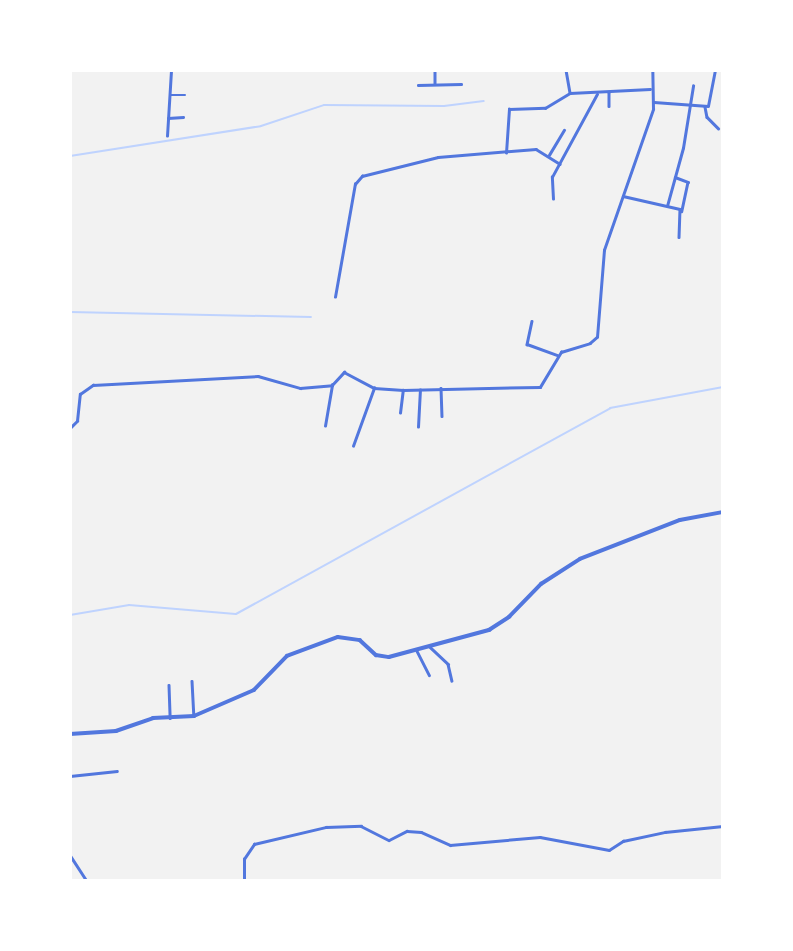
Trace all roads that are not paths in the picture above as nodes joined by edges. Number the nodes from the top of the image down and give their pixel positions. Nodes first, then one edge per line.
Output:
1 (171, 70) edge
2 (435, 70) edge
3 (566, 70) edge
4 (652, 70) edge
5 (715, 70) edge
6 (435, 84) junction
7 (461, 84) dead end
8 (418, 85) dead end
9 (693, 86) dead end
10 (650, 89) junction
11 (570, 93) junction
12 (609, 93) junction
13 (597, 94) junction
14 (170, 95) junction
15 (185, 95) dead end
16 (654, 102) junction
17 (691, 105) junction
18 (609, 106) dead end
19 (705, 107) junction
20 (183, 117) dead end
21 (168, 118) junction
22 (718, 128) dead end
23 (564, 130) dead end
24 (167, 136) dead end
25 (506, 153) junction
26 (549, 155) junction
27 (560, 164) junction
28 (675, 177) junction
29 (623, 195) junction
30 (553, 198) dead end
31 (667, 206) junction
32 (682, 211) junction
33 (680, 237) dead end
34 (334, 297) dead end
35 (532, 321) dead end
36 (557, 355) junction
37 (332, 385) junction
38 (374, 387) junction
39 (442, 388) junction
40 (403, 390) junction
41 (420, 390) junction
42 (400, 413) dead end
43 (442, 416) dead end
44 (325, 426) dead end
45 (418, 427) dead end
46 (70, 428) edge
47 (354, 446) dead end
48 (723, 512) edge
49 (430, 647) junction
50 (417, 651) junction
51 (429, 675) dead end
52 (192, 681) dead end
53 (452, 681) dead end
54 (169, 685) dead end
55 (194, 716) junction
56 (170, 718) junction
57 (70, 734) edge
58 (117, 771) dead end
59 (70, 776) edge
60 (723, 826) edge
61 (70, 855) edge
62 (87, 881) edge
63 (244, 881) edge

1 - 14 street
2 - 6 street
3 - 11 street
4 - 10 street
5 - 19 street
6 - 7 street
6 - 8 street
9 - 17 street
10 - 12 street
10 - 16 street
11 - 13 street
11 - 25 street
12 - 13 street
12 - 18 street
13 - 27 street
14 - 15 street
14 - 21 street
16 - 17 street
16 - 29 street
17 - 19 street
17 - 28 street
19 - 22 street
20 - 21 street
21 - 24 street
23 - 26 street
25 - 26 street
25 - 34 street
26 - 27 street
27 - 30 street
28 - 31 street
28 - 32 street
29 - 31 street
29 - 36 street
31 - 32 street
32 - 33 street
35 - 36 street
36 - 39 street
37 - 38 street
37 - 44 street
37 - 46 street
38 - 40 street
38 - 47 street
39 - 41 street
39 - 43 street
40 - 41 street
40 - 42 street
41 - 45 street
48 - 49 street
49 - 50 street
49 - 53 street
50 - 51 street
50 - 55 street
52 - 55 street
54 - 56 street
55 - 56 street
56 - 57 street
58 - 59 street
60 - 63 street
61 - 62 street

